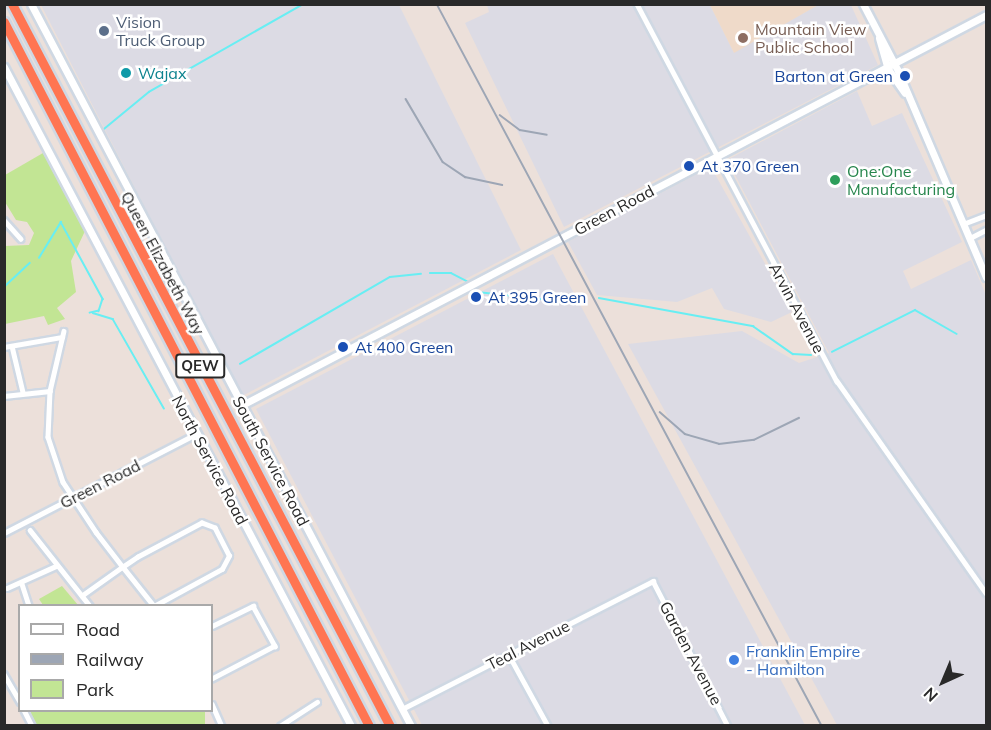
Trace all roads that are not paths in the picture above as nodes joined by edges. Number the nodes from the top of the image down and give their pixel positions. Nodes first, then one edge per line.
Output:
1 (11, 4) edge
2 (31, 4) edge
3 (637, 4) edge
4 (863, 4) edge
5 (4, 9) edge
6 (987, 15) edge
7 (4, 22) edge
8 (4, 67) edge
9 (892, 67) junction
10 (717, 156) junction
11 (987, 215) edge
12 (4, 220) edge
13 (963, 224) junction
14 (987, 230) edge
15 (969, 238) junction
16 (21, 239) dead end
17 (987, 277) edge
18 (64, 331) dead end
19 (62, 337) junction
20 (12, 346) junction
21 (4, 347) edge
22 (50, 391) junction
23 (23, 392) junction
24 (4, 396) edge
25 (242, 405) junction
26 (196, 434) junction
27 (73, 498) junction
28 (30, 530) dead end
29 (4, 533) edge
30 (56, 566) junction
31 (123, 567) junction
32 (653, 581) joint
33 (21, 584) junction
34 (7, 588) dead end
35 (987, 593) edge
36 (82, 596) junction
37 (28, 604) edge
38 (88, 604) edge
39 (152, 604) edge
40 (157, 604) edge
41 (213, 626) edge
42 (510, 655) junction
43 (4, 674) edge
44 (213, 678) edge
45 (18, 698) edge
46 (317, 702) dead end
47 (213, 706) edge
48 (402, 709) junction
49 (25, 712) edge
50 (728, 725) edge
51 (32, 726) edge
52 (222, 726) edge
53 (280, 726) edge
54 (351, 726) edge
55 (369, 726) edge
56 (390, 726) edge
57 (411, 726) edge
58 (548, 726) edge

1 - 5 street
1 - 56 highway, Queen Elizabeth Way / QEW
2 - 25 street, South Service Road
3 - 10 street, Arvin Avenue
4 - 9 street
6 - 9 street, Green Road
7 - 55 highway, Queen Elizabeth Way / QEW
8 - 26 street, North Service Road
9 - 10 street, Green Road
9 - 13 street
10 - 25 street, Green Road
10 - 35 street, Arvin Avenue
11 - 13 street
12 - 16 street
13 - 15 street
14 - 15 street
15 - 17 street
18 - 19 street
19 - 20 street
19 - 22 street
20 - 21 street
20 - 23 street
22 - 23 street
22 - 27 street
23 - 24 street
25 - 48 street, South Service Road
26 - 27 street, Green Road
26 - 54 street, North Service Road
27 - 29 street, Green Road
27 - 31 street
28 - 30 street
30 - 33 street
30 - 36 street
31 - 36 street
31 - 39 street
31 - 40 street
32 - 42 street, Teal Avenue
32 - 50 street, Garden Avenue
33 - 34 street
33 - 37 street
36 - 38 street
41 - 44 street
42 - 48 street, Teal Avenue
42 - 58 street
43 - 45 street
46 - 53 street
47 - 52 street
48 - 57 street, South Service Road
49 - 51 street

